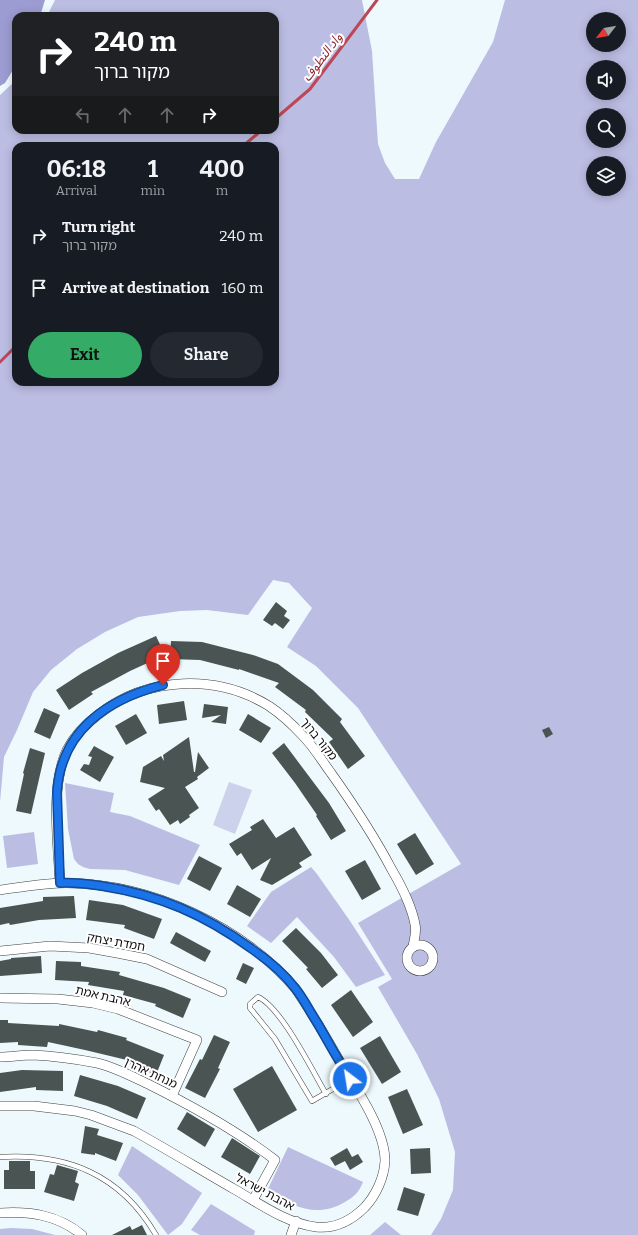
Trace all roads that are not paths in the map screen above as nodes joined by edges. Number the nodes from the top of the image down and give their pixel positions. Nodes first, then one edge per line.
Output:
1 (60, 883) junction
2 (0, 890) edge
3 (416, 926) junction
4 (425, 946) junction
5 (413, 947) junction
6 (0, 950) edge
7 (222, 992) dead end
8 (0, 998) edge
9 (0, 1057) edge
10 (350, 1079) junction
11 (326, 1094) junction
12 (172, 1096) junction
13 (0, 1106) edge
14 (0, 1157) edge
15 (253, 1200) junction
16 (0, 1213) edge
17 (296, 1221) junction
18 (82, 1235) edge
19 (156, 1235) edge
20 (291, 1235) edge

1 - 2 street, אהבת ישראל
1 - 3 street, מקור ברוך
1 - 10 street, אהבת ישראל
3 - 4 street
3 - 5 street, מקור ברוך
4 - 5 street
4 - 5 street
6 - 7 street, חמדת יצחק
8 - 12 street, אהבת אמת
9 - 12 street, מנחת אהרן
10 - 11 lane
10 - 17 street, אהבת ישראל
11 - 11 lane
12 - 15 street, מנחת אהרן
13 - 15 street, אהבת ישראל
14 - 19 lane
15 - 17 street, אהבת ישראל
16 - 18 street
17 - 20 street

